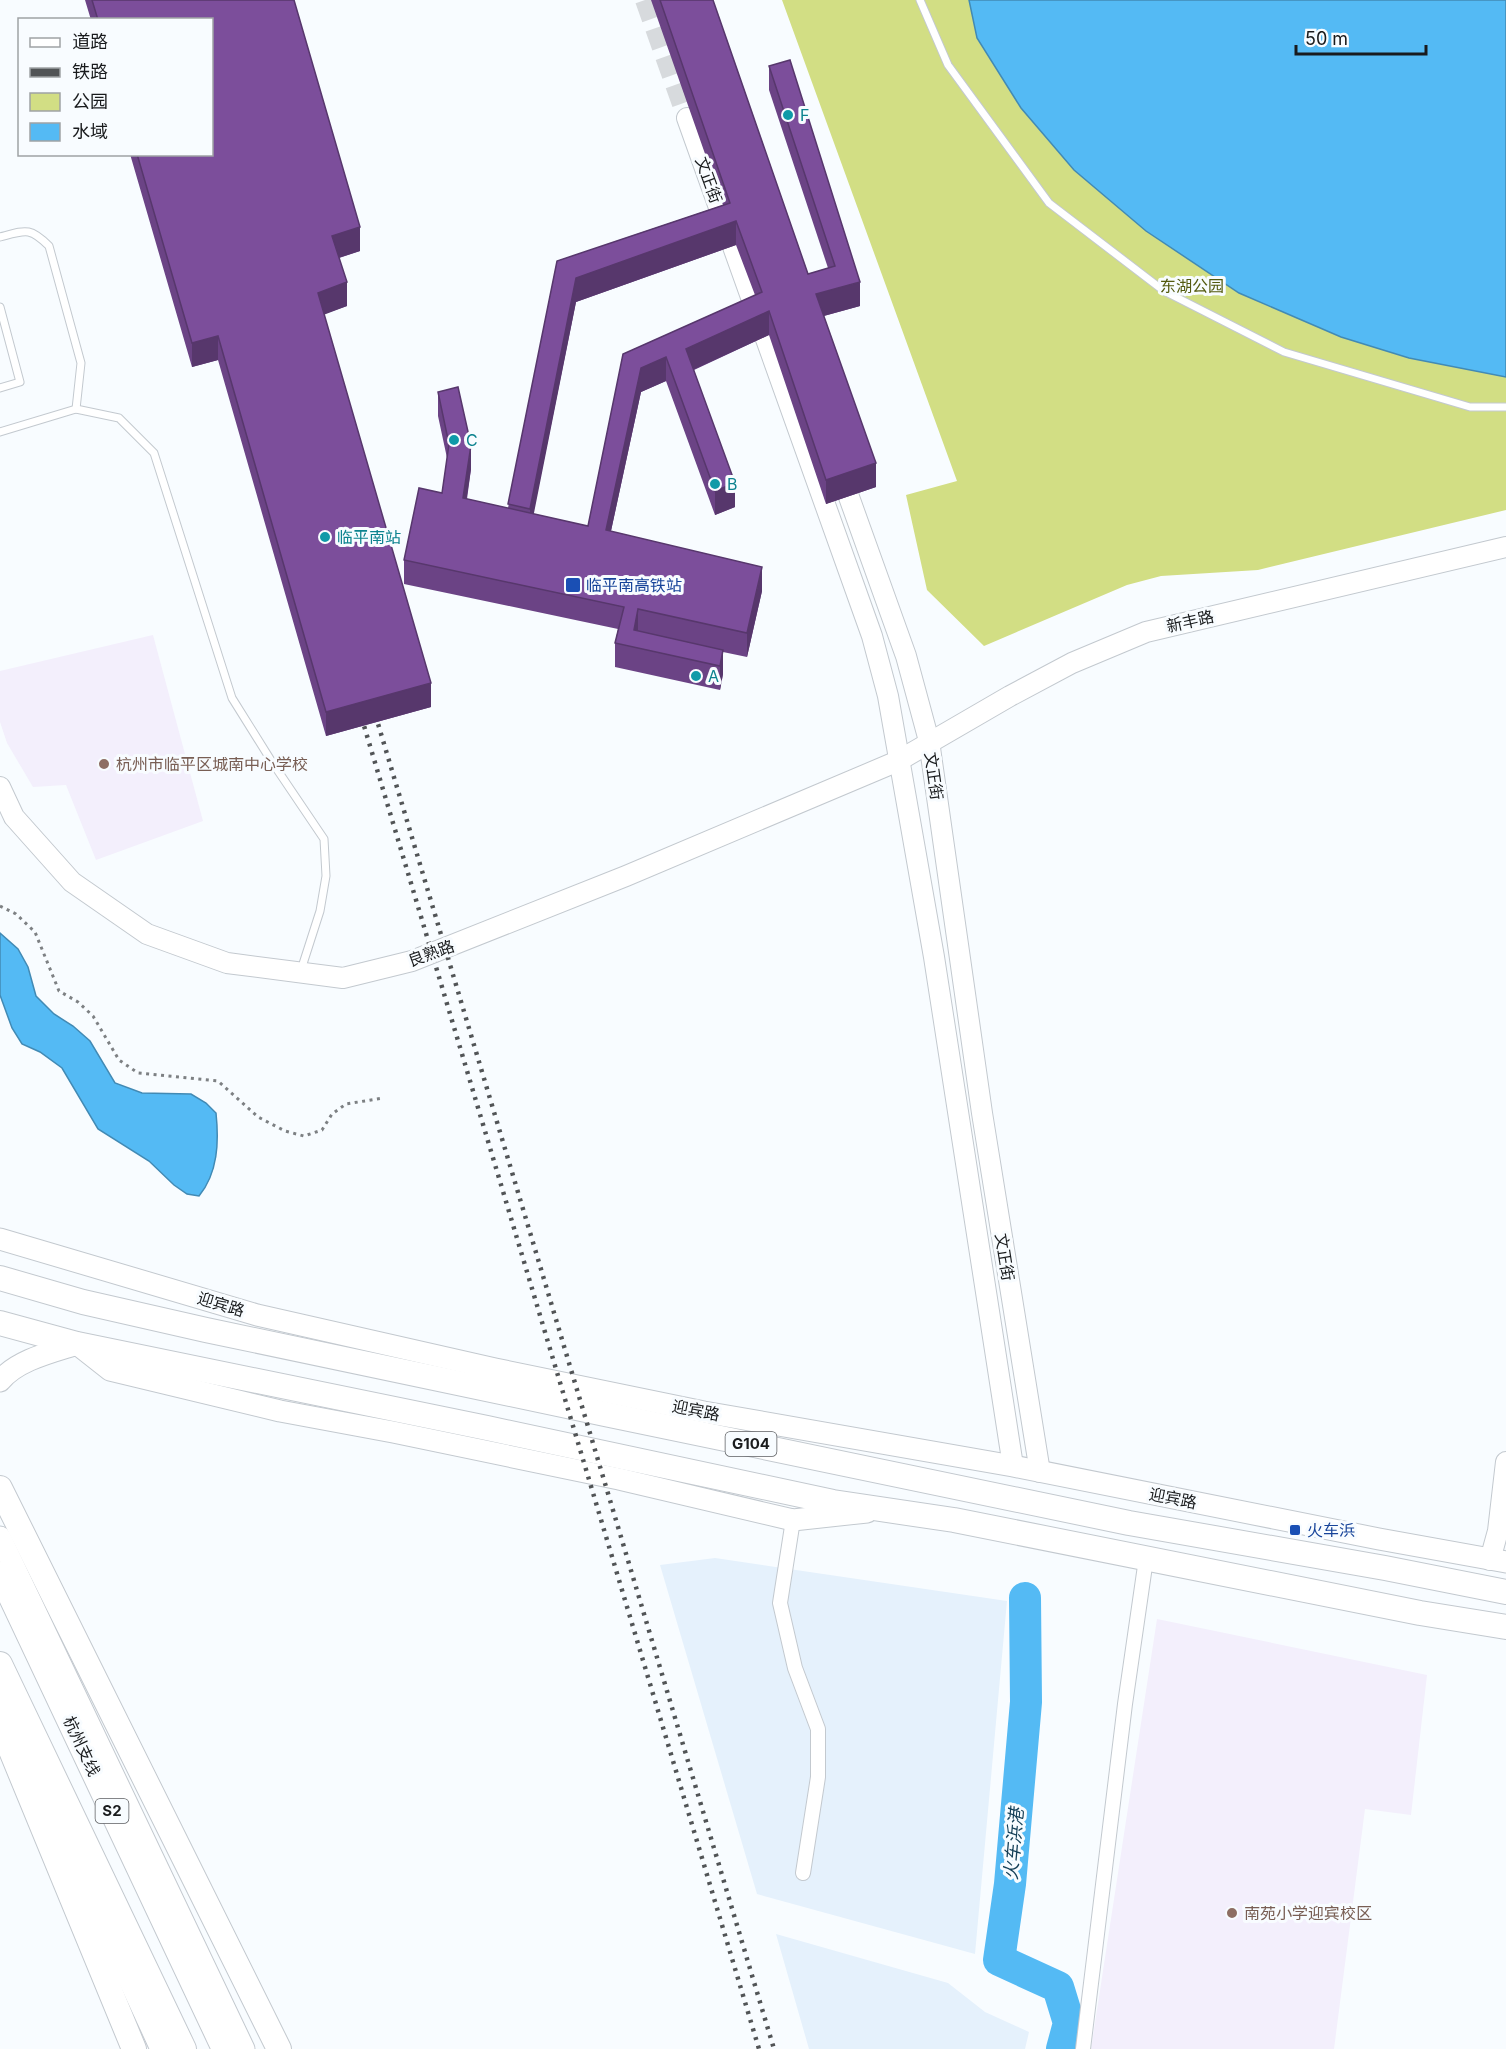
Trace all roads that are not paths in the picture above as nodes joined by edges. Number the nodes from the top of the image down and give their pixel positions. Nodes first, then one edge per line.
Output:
1 (920, 0) edge
2 (687, 118) tunnel mouth
3 (0, 237) edge
4 (0, 307) edge
5 (0, 388) edge
6 (1506, 406) edge
7 (76, 409) junction
8 (0, 432) edge
9 (835, 457) edge
10 (1506, 547) edge
11 (929, 741) junction
12 (898, 760) junction
13 (0, 787) edge
14 (300, 973) junction
15 (0, 1239) edge
16 (0, 1278) edge
17 (0, 1323) edge
18 (77, 1344) junction
19 (0, 1381) edge
20 (1506, 1462) edge
21 (1013, 1466) junction
22 (1040, 1472) junction
23 (0, 1488) edge
24 (886, 1510) junction
25 (793, 1520) junction
26 (0, 1538) edge
27 (1146, 1559) junction
28 (1498, 1561) edge
29 (0, 1574) edge
30 (1506, 1592) edge
31 (1506, 1627) edge
32 (0, 1664) edge
33 (0, 1700) edge
34 (0, 1724) edge
35 (803, 1873) dead end
36 (134, 2049) edge
37 (161, 2049) edge
38 (184, 2049) edge
39 (224, 2049) edge
40 (244, 2049) edge
41 (279, 2049) edge
42 (1083, 2049) edge

1 - 6 lane
2 - 12 main road, 文正街
3 - 7 lane
4 - 5 lane
7 - 8 lane
7 - 14 lane
9 - 11 main road, 文正街
10 - 11 main road, 新丰路
11 - 12 main road, 新丰路
11 - 22 main road, 文正街
12 - 14 main road, 良熟路
12 - 21 main road, 文正街
13 - 14 main road, 良熟路
15 - 21 main road, 迎宾路
16 - 30 highway, 迎宾路 / G104
17 - 18 highway, G104
18 - 19 main road
18 - 24 highway, G104
18 - 25 main road
20 - 28 main road
21 - 22 main road, 迎宾路
22 - 28 main road, 迎宾路
23 - 41 highway
24 - 25 main road
24 - 27 highway, G104
25 - 35 street
26 - 40 main road
27 - 31 highway, G104
27 - 42 street
29 - 39 highway, 杭州支线 / S2
32 - 38 highway, S2
33 - 37 main road
34 - 36 highway

